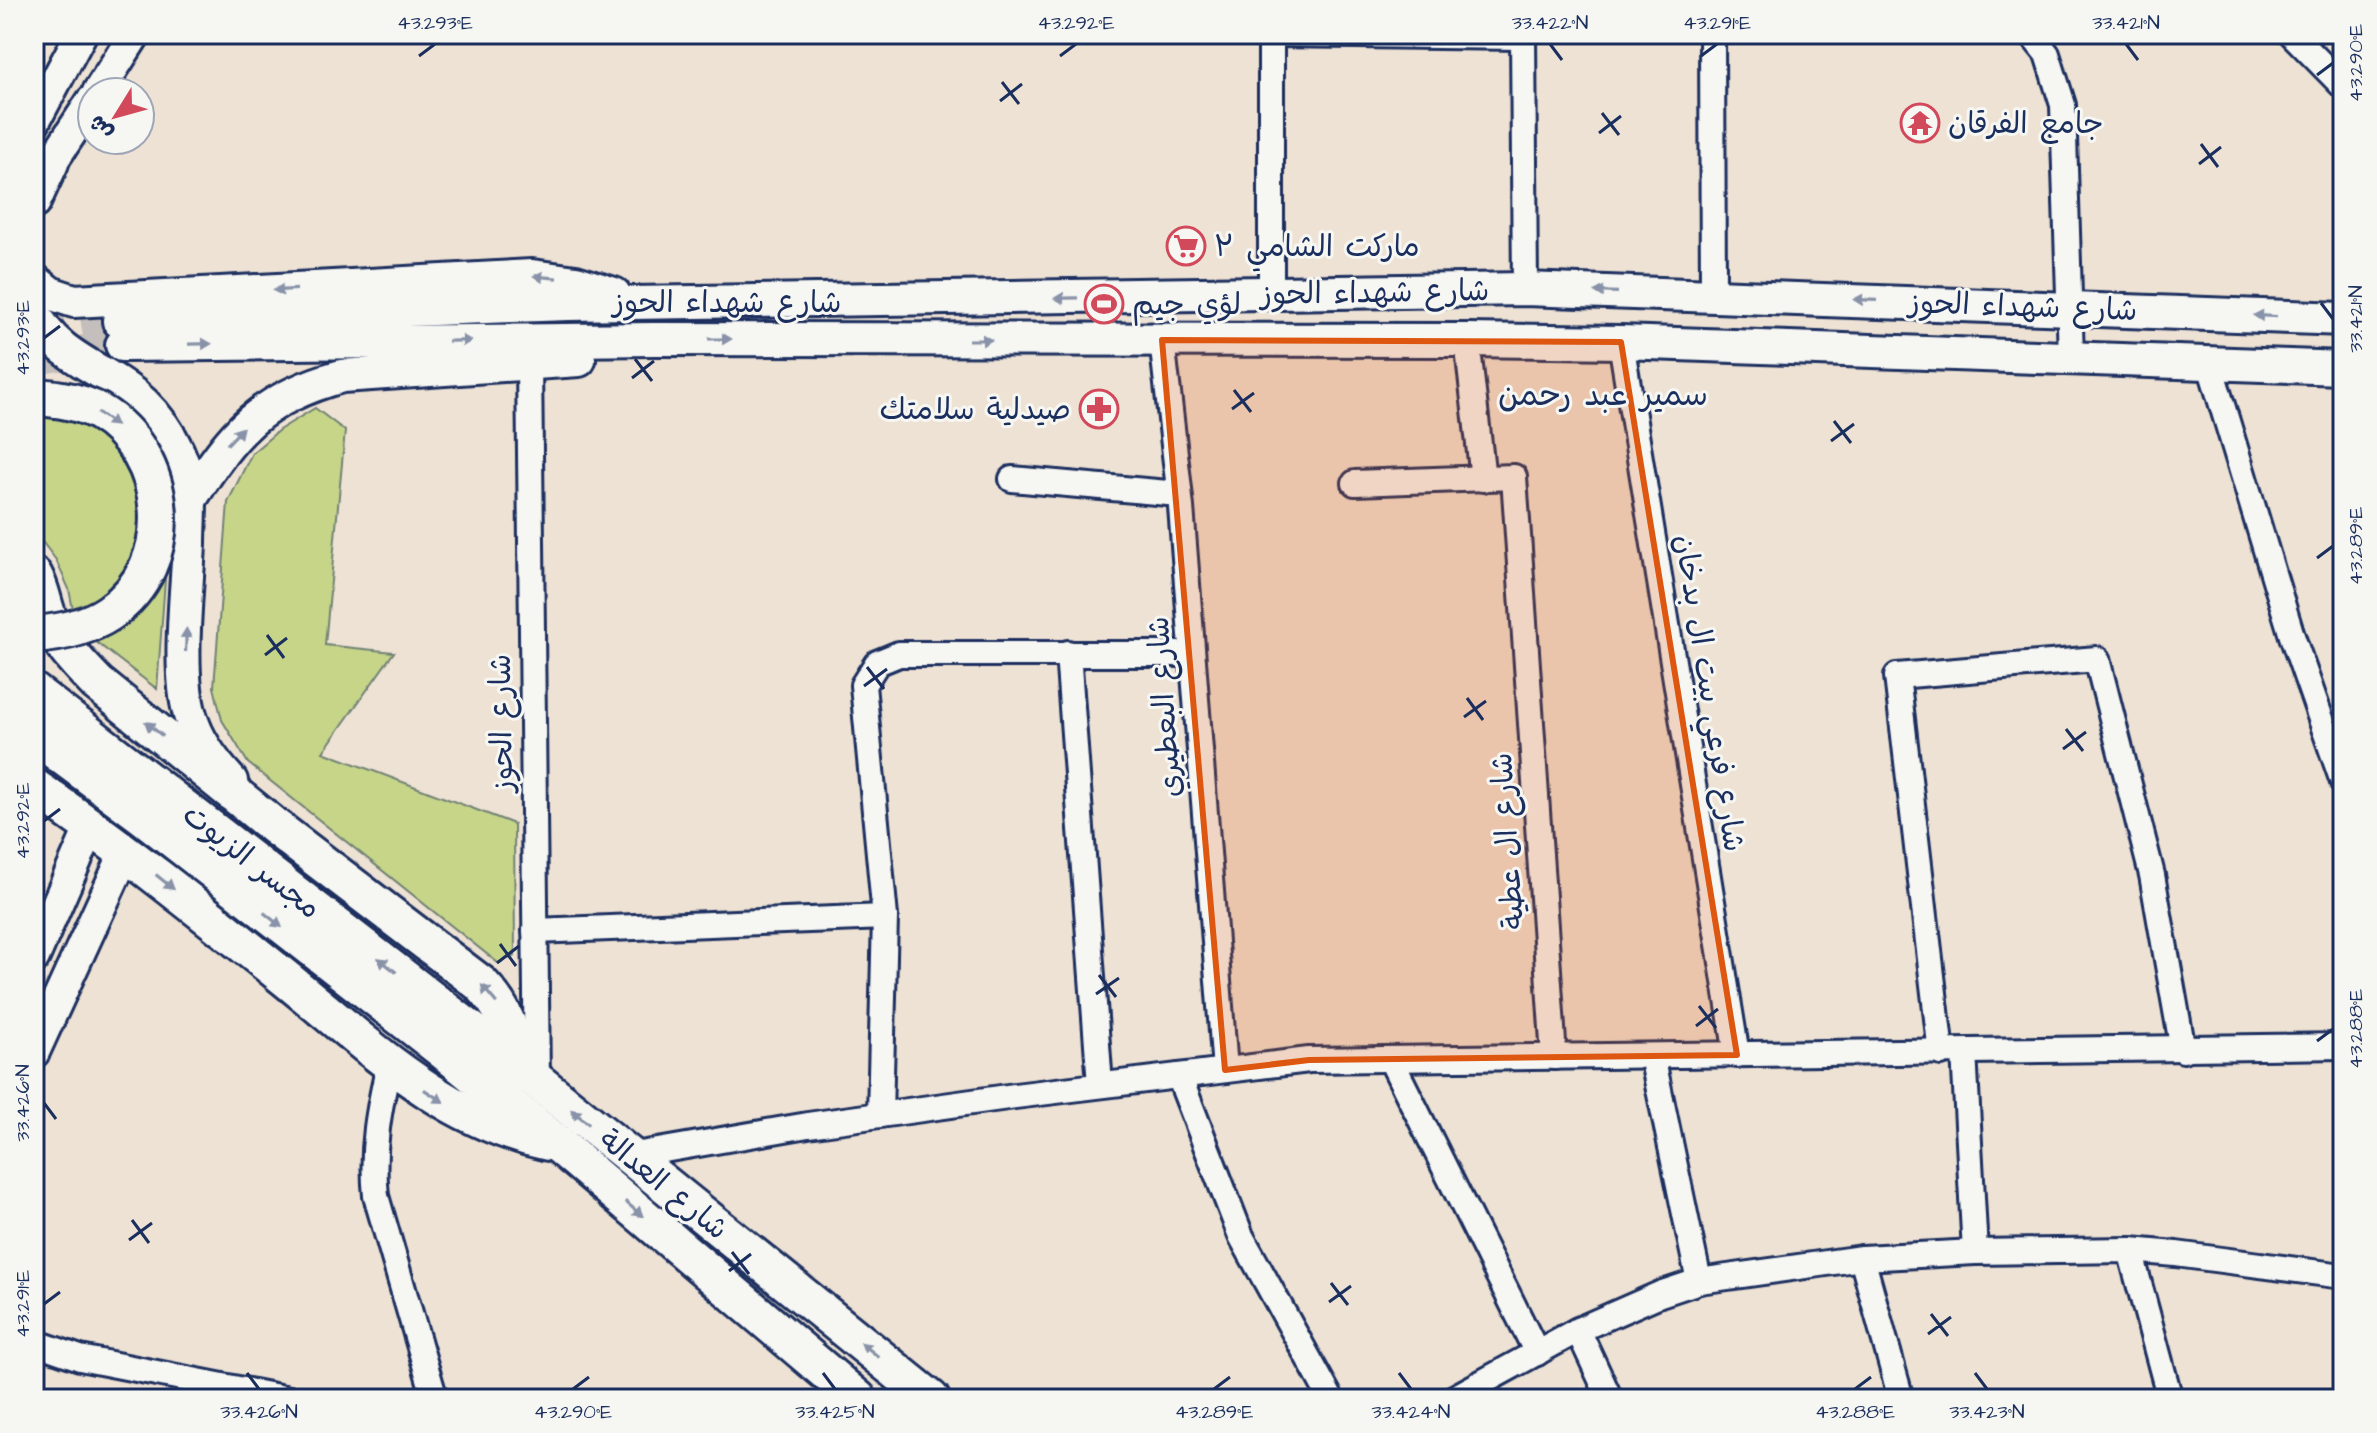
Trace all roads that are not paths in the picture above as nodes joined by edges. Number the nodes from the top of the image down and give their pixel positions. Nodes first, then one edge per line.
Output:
1 (81, 34) edge
2 (135, 34) edge
3 (1271, 34) edge
4 (1712, 34) edge
5 (2031, 34) edge
6 (2292, 34) edge
7 (1523, 36) edge
8 (108, 76) edge
9 (2343, 86) edge
10 (34, 122) edge
11 (76, 125) edge
12 (43, 176) edge
13 (34, 202) edge
14 (34, 280) edge
15 (1525, 289) junction
16 (1271, 294) junction
17 (1713, 295) junction
18 (1126, 297) junction
19 (647, 305) junction
20 (2070, 307) junction
21 (34, 312) edge
22 (2343, 319) edge
23 (654, 339) junction
24 (1128, 340) junction
25 (1162, 340) junction
26 (1467, 340) junction
27 (1621, 342) junction
28 (2071, 358) junction
29 (2209, 362) junction
30 (529, 363) junction
31 (2343, 368) edge
32 (34, 397) edge
33 (1012, 479) dead end
34 (1483, 479) junction
35 (1355, 483) dead end
36 (1179, 494) junction
37 (190, 500) junction
38 (34, 576) edge
39 (34, 635) edge
40 (1068, 653) junction
41 (1192, 654) junction
42 (34, 692) edge
43 (34, 735) edge
44 (2343, 782) edge
45 (34, 787) edge
46 (91, 826) junction
47 (275, 827) junction
48 (126, 851) junction
49 (885, 917) junction
50 (535, 931) junction
51 (34, 956) edge
52 (70, 974) junction
53 (458, 1041) junction
54 (2343, 1046) edge
55 (2183, 1050) junction
56 (34, 1052) edge
57 (1952, 1053) junction
58 (1737, 1055) junction
59 (1652, 1056) junction
60 (1554, 1057) junction
61 (1391, 1060) junction
62 (390, 1061) junction
63 (1225, 1070) junction
64 (526, 1073) junction
65 (1179, 1076) junction
66 (1100, 1085) junction
67 (880, 1115) junction
68 (559, 1145) junction
69 (629, 1156) junction
70 (2130, 1250) junction
71 (1975, 1252) junction
72 (1862, 1258) junction
73 (2343, 1276) edge
74 (1699, 1281) junction
75 (1578, 1330) junction
76 (34, 1342) edge
77 (1537, 1353) junction
78 (289, 1399) edge
79 (435, 1399) edge
80 (858, 1399) edge
81 (931, 1399) edge
82 (1331, 1399) edge
83 (1452, 1399) edge
84 (1610, 1399) edge
85 (1901, 1399) edge
86 (2170, 1399) edge

1 - 10 street
2 - 8 street
3 - 7 street
3 - 16 street
4 - 17 street
5 - 20 street
6 - 9 street
7 - 15 street
11 - 12 street
12 - 13 main road
19 -> 14 main road
15 - 16 main road, شارع شهداء الحوز
17 -> 15 main road, شارع شهداء الحوز
16 - 18 main road, شارع شهداء الحوز
20 -> 17 main road, شارع شهداء الحوز
18 -> 19 main road, شارع شهداء الحوز
18 - 24 main road
19 -> 23 main road, شارع شهداء الحوز
22 -> 20 main road, شارع شهداء الحوز
20 - 28 street
21 - 37 main road
23 -> 24 main road, شارع شهداء الحوز
23 - 30 main road
24 - 25 main road, شارع شهداء الحوز
25 - 26 main road, شارع شهداء الحوز
25 - 36 street, شارع البعطيري
26 - 27 main road, شارع شهداء الحوز
26 - 34 street
27 - 28 main road, شارع شهداء الحوز
27 - 58 street, شارع فرعي بيت ال بدخان
28 - 29 main road, شارع شهداء الحوز
29 - 31 main road, شارع شهداء الحوز
29 - 44 street
37 -> 30 main road
30 - 50 street, شارع الحوز
32 -> 39 main road, bridge
33 - 36 street
34 - 35 street
34 - 60 street, شارع ال عطية
36 - 41 street, شارع البعطيري
47 -> 37 main road
47 -> 38 main road
40 - 41 street
40 - 49 street
40 - 66 street
41 - 63 street, شارع البعطيري
53 -> 42 main road, مجسر الزيوت
43 -> 53 main road, مجسر الزيوت
45 - 46 main road
46 - 48 main road
46 - 51 street
64 -> 47 main road
48 - 52 street
48 -> 62 main road
49 - 50 street
49 - 67 street
50 - 64 street, شارع الحوز
51 - 52 street
52 - 56 street
53 - 64 main road, شارع العدالة
53 - 68 main road, شارع العدالة
54 - 55 street
55 - 57 street
55 - 57 street
57 - 58 street
57 - 71 street
58 - 59 street
59 - 60 street
59 - 74 street
60 - 61 street
61 - 63 street
61 - 77 street
62 -> 68 main road
62 - 79 street
63 - 65 street
69 -> 64 main road, شارع العدالة
65 - 66 street
65 - 82 street
66 - 67 street
67 - 69 street
68 -> 80 main road, شارع العدالة
81 -> 69 main road, شارع العدالة
70 - 71 street
70 - 73 street
70 - 86 street
71 - 72 street
72 - 74 street
72 - 85 street
74 - 75 street
75 - 77 street
75 - 84 street
76 - 78 street
77 - 83 street

